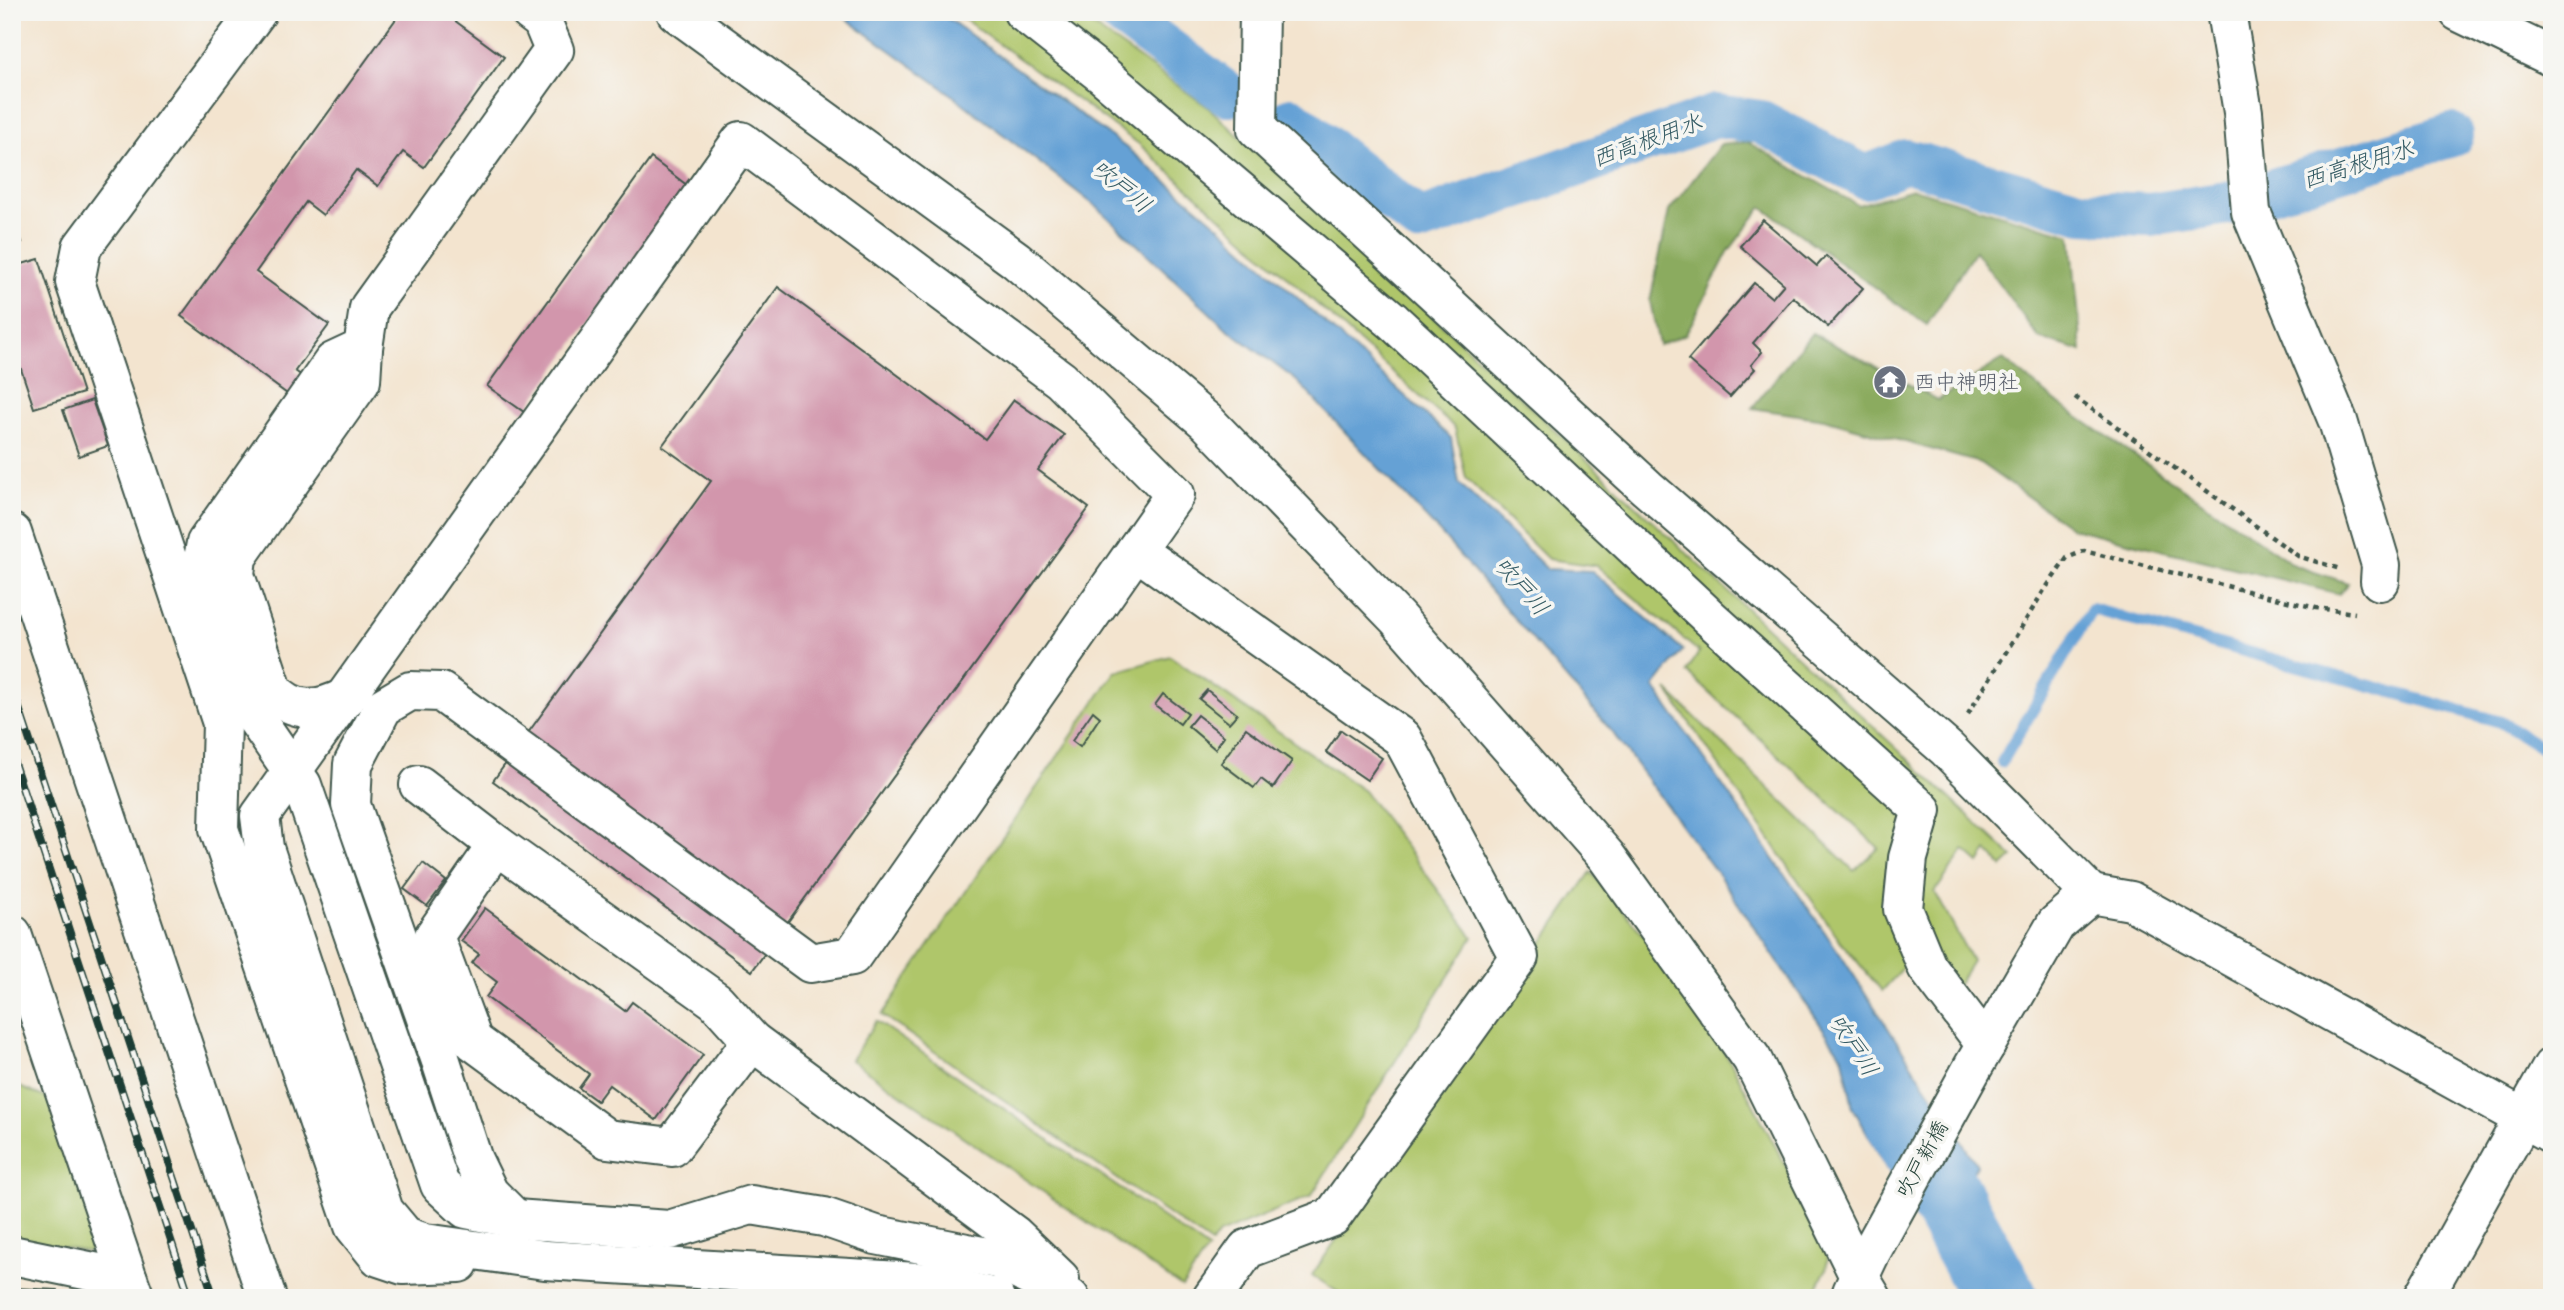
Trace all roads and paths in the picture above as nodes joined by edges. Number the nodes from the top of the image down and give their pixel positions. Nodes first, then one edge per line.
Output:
1 (257, 12) edge
2 (530, 12) edge
3 (676, 12) edge
4 (1023, 12) edge
5 (1259, 12) edge
6 (2226, 12) edge
7 (2459, 12) edge
8 (2552, 57) edge
9 (363, 348) junction
10 (2075, 397) dead end
11 (12, 533) edge
12 (1136, 550) junction
13 (2380, 581) junction
14 (346, 697) junction
15 (1947, 749) junction
16 (293, 771) junction
17 (419, 785) dead end
18 (497, 845) junction
19 (2091, 894) junction
20 (12, 934) edge
21 (752, 1041) junction
22 (1979, 1056) junction
23 (2552, 1067) edge
24 (2537, 1126) edge
25 (515, 1219) junction
26 (12, 1255) edge
27 (545, 1260) junction
28 (1863, 1281) edge
29 (131, 1288) edge
30 (267, 1298) edge
31 (995, 1298) edge
32 (1070, 1298) edge
33 (1080, 1298) edge
34 (1212, 1298) edge
35 (2423, 1298) edge

1 - 27 street
2 - 9 street
3 - 28 street
4 - 22 street
5 - 15 street
6 - 13 street
7 - 8 street
9 - 14 street
9 - 16 street
10 - 13 path
11 - 30 street
12 - 14 street
12 - 25 street
12 - 34 street
13 - 15 path
14 - 16 street
15 - 19 street
16 - 25 street
16 - 27 street
17 - 18 street
18 - 21 street
18 - 21 street
19 - 22 street, 吹戸新橋
19 - 24 street
20 - 29 street
21 - 33 street
22 - 28 street, 吹戸新橋
23 - 24 street
24 - 35 street
25 - 32 street
26 - 29 street
27 - 31 street

